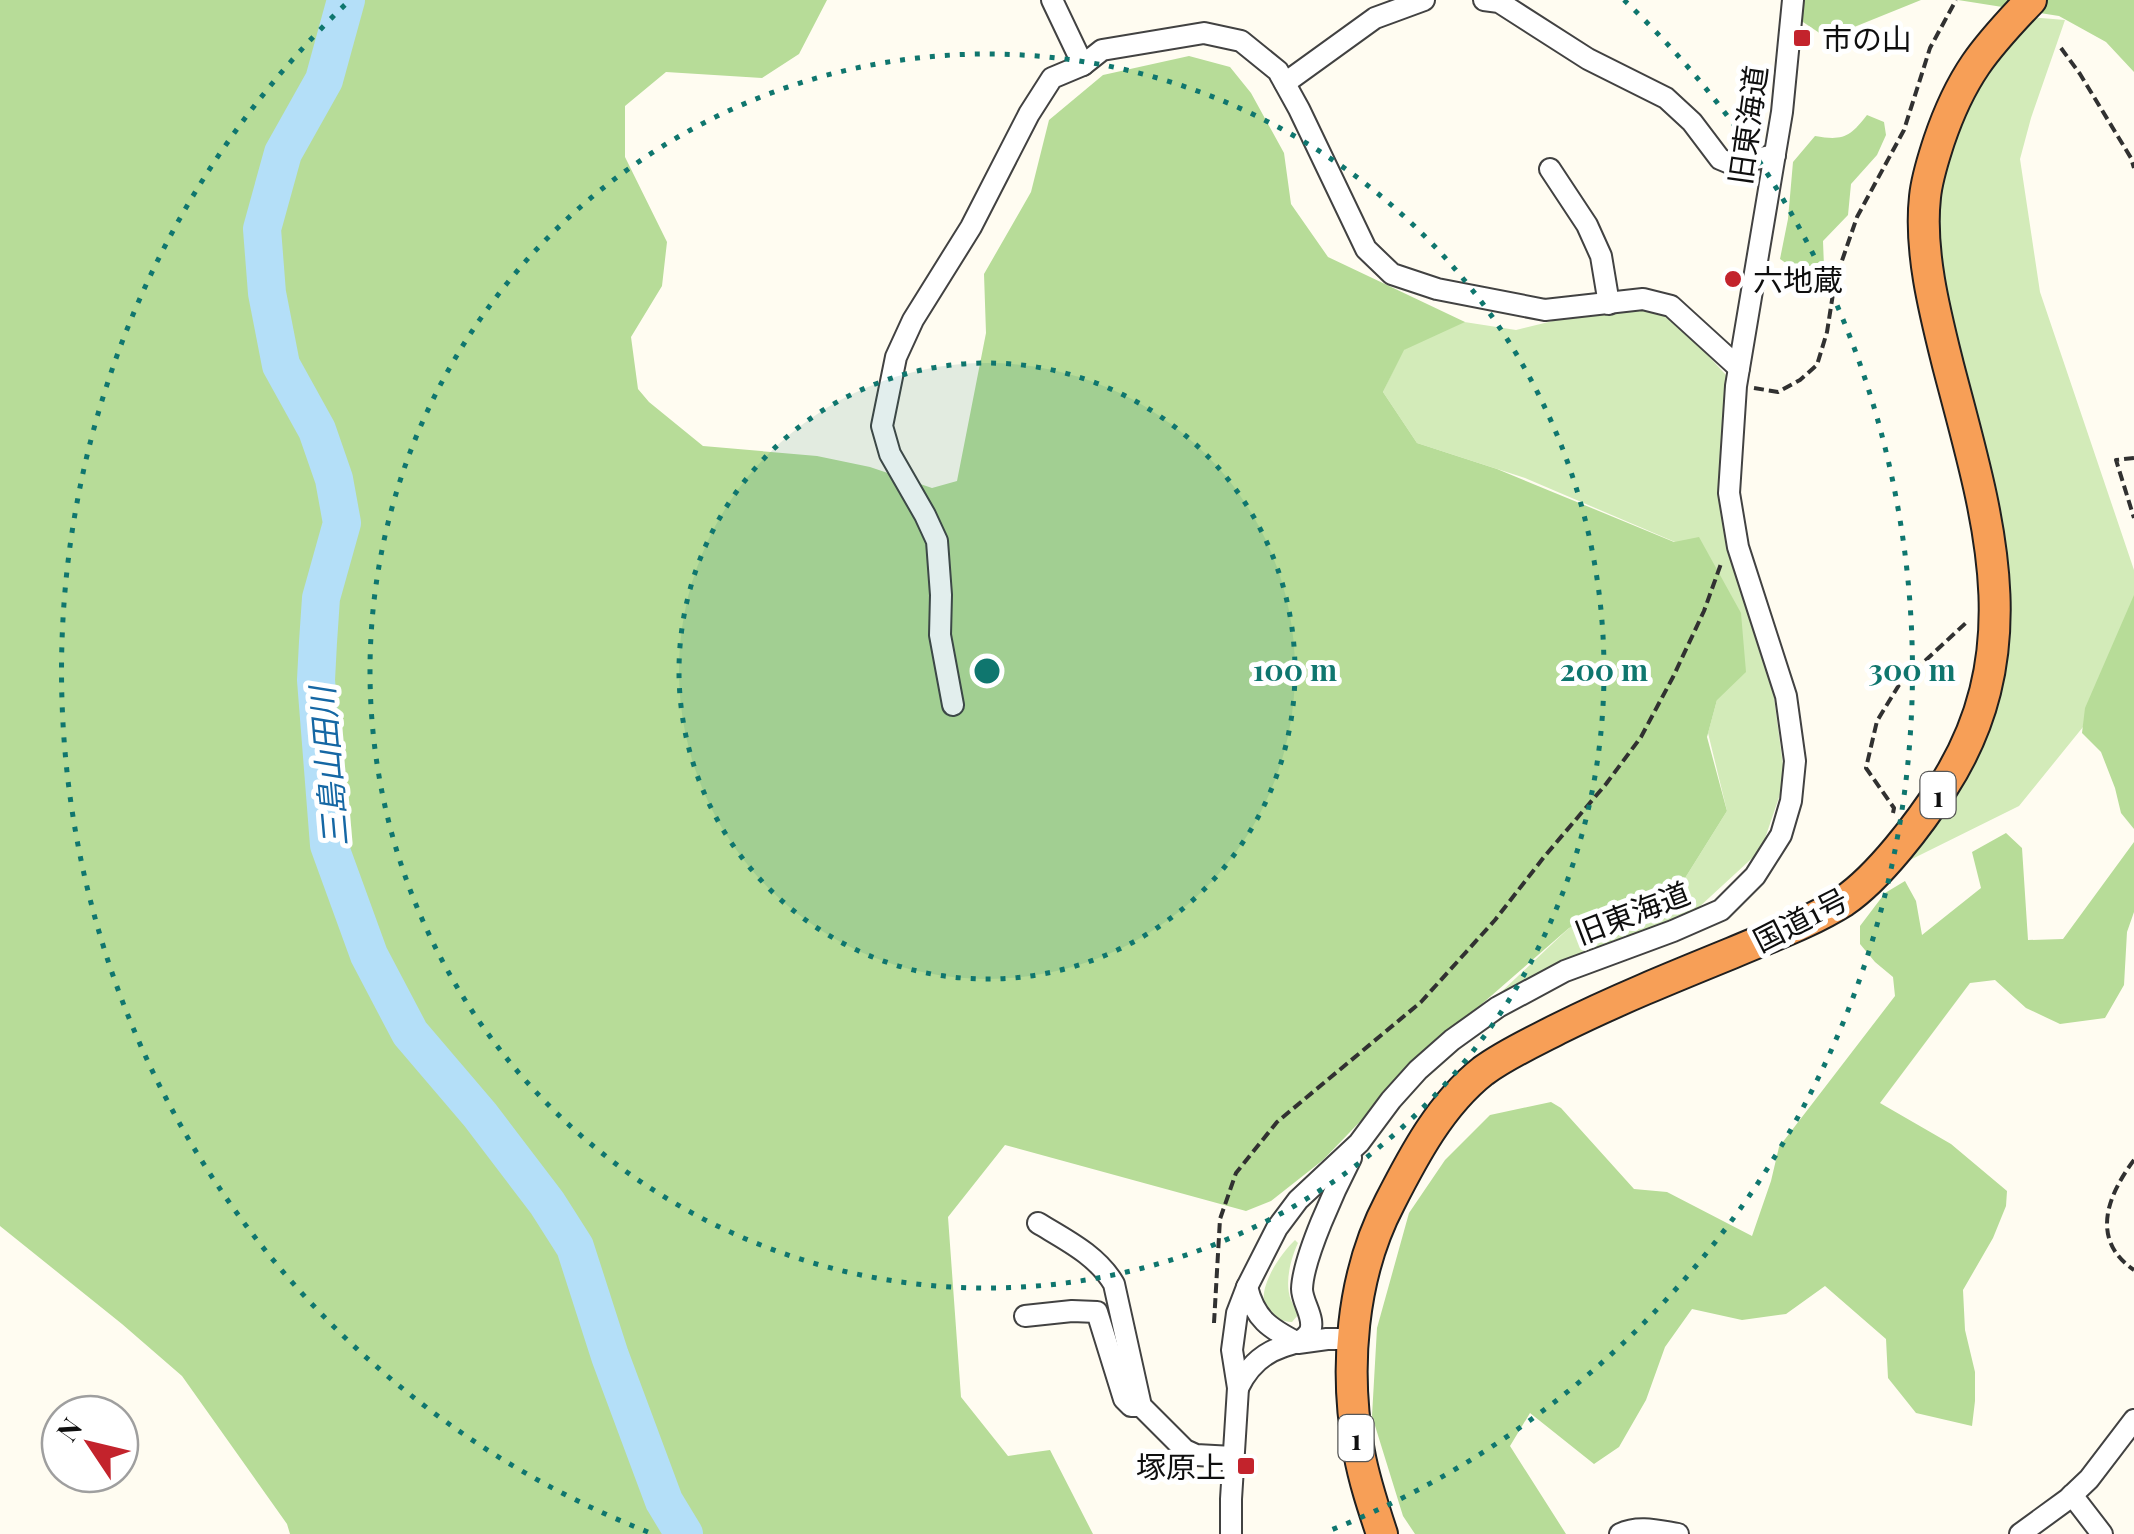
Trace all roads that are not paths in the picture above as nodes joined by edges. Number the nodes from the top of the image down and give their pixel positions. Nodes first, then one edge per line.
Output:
1 (1052, 0) edge
2 (1424, 0) edge
3 (1484, 0) edge
4 (1793, 0) edge
5 (2031, 0) edge
6 (1082, 65) junction
7 (1285, 83) junction
8 (1775, 154) junction
9 (1550, 169) dead end
10 (1610, 304) junction
11 (1737, 377) junction
12 (953, 705) dead end
13 (1359, 1143) junction
14 (1038, 1223) dead end
15 (1276, 1228) junction
16 (1316, 1238) junction
17 (1247, 1287) junction
18 (1024, 1316) dead end
19 (1311, 1323) junction
20 (1340, 1339) junction
21 (1298, 1342) junction
22 (1238, 1388) junction
23 (1141, 1406) junction
24 (2134, 1420) edge
25 (1234, 1457) junction
26 (2072, 1495) junction
27 (1231, 1534) edge
28 (1382, 1534) edge
29 (1620, 1534) edge
30 (1678, 1534) edge
31 (2020, 1534) edge
32 (2102, 1534) edge

1 - 6 street
2 - 7 street
3 - 8 street
4 - 8 street, 旧東海道
5 - 20 highway, 国道1号 / 1
6 - 7 street
6 - 12 street
7 - 10 street
8 - 11 street, 旧東海道
9 - 10 street
10 - 11 street
11 - 13 street, 旧東海道
13 - 15 street, 旧東海道
13 - 16 street
14 - 23 street
15 - 16 street
15 - 17 street, 旧東海道
16 - 19 street
17 - 21 street
17 - 22 street, 旧東海道
18 - 23 street
19 - 20 street
19 - 21 street
20 - 21 street
20 - 28 highway, 国道1号 / 1
21 - 22 street
22 - 25 street, 旧東海道
23 - 25 street
24 - 26 street
25 - 27 street, 旧東海道
26 - 31 street
26 - 32 street
29 - 30 street

